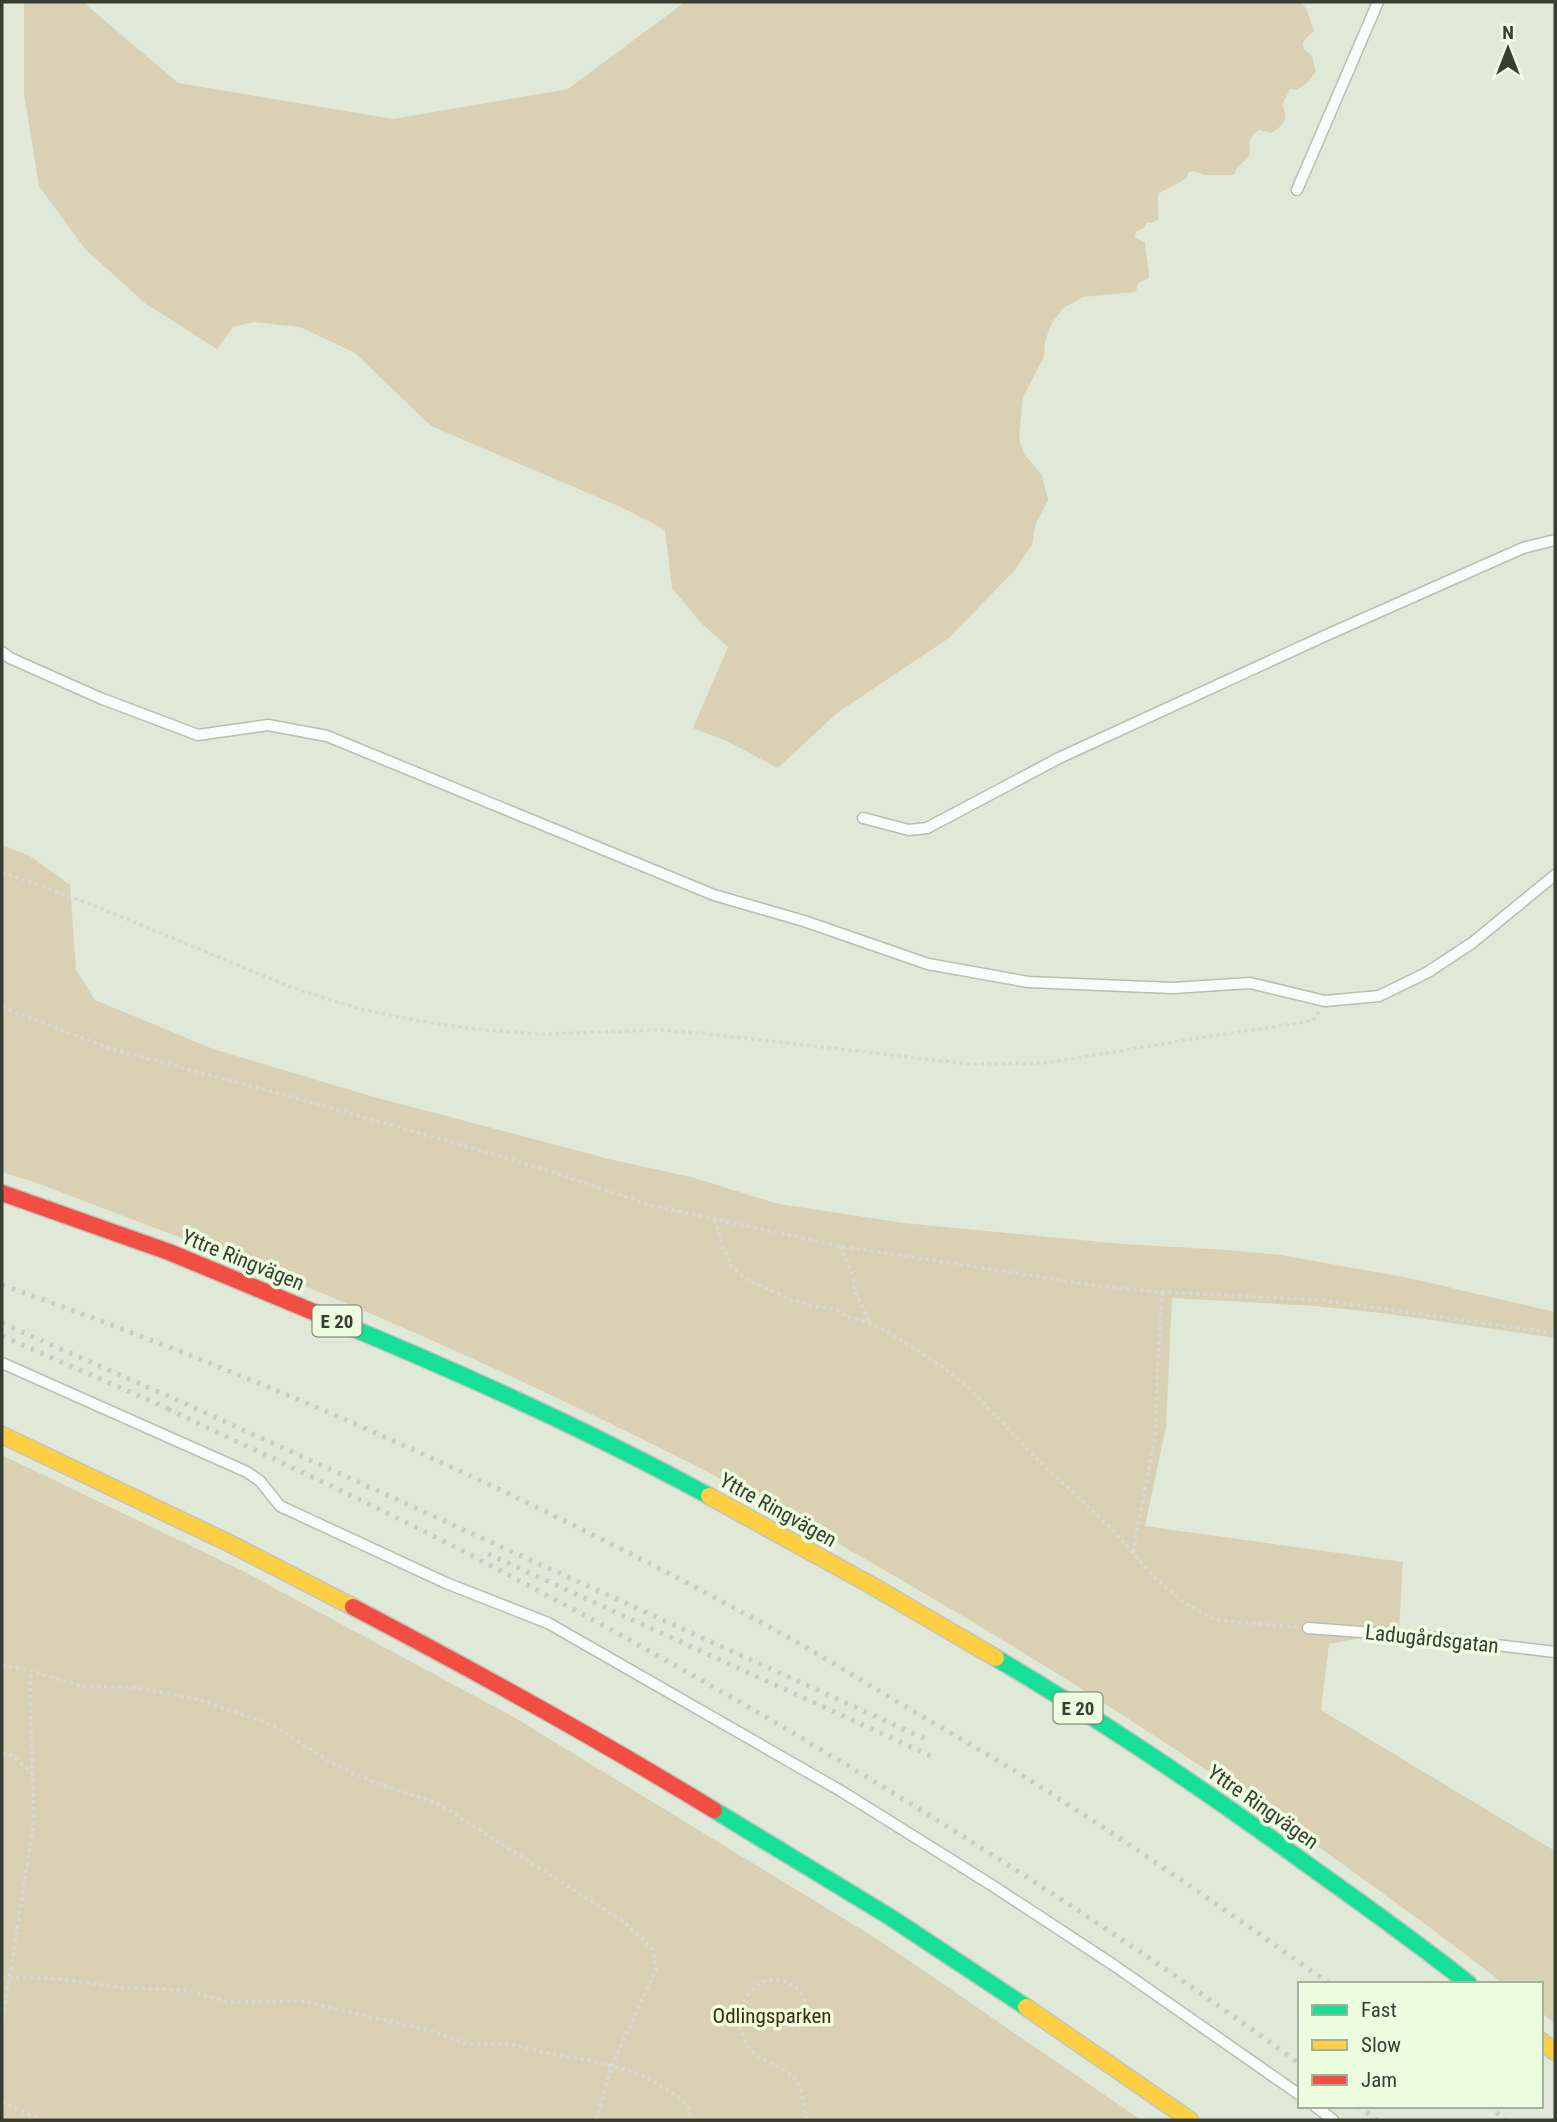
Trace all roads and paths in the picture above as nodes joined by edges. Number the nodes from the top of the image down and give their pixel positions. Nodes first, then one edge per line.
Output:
1 (1378, 2) edge
2 (1297, 190) dead end
3 (1555, 540) edge
4 (2, 652) edge
5 (863, 818) dead end
6 (2, 872) edge
7 (1555, 875) edge
8 (1325, 1001) junction
9 (2, 1007) edge
10 (2, 1193) edge
11 (715, 1219) junction
12 (840, 1246) junction
13 (1162, 1292) junction
14 (870, 1323) junction
15 (1555, 1333) edge
16 (2, 1363) edge
17 (2, 1435) edge
18 (1133, 1552) junction
19 (1308, 1628) joint
20 (1555, 1652) edge
21 (2, 1665) edge
22 (31, 1671) junction
23 (2, 1753) edge
24 (32, 1773) junction
25 (2, 1977) edge
26 (10, 1977) junction
27 (1466, 1982) edge
28 (780, 2014) dead end
29 (2, 2025) edge
30 (612, 2066) junction
31 (1298, 2094) edge
32 (2, 2102) edge
33 (1318, 2108) edge
34 (41, 2120) edge
35 (596, 2120) edge
36 (692, 2120) edge
37 (806, 2120) edge
38 (1190, 2120) edge
39 (1333, 2120) edge

1 - 2 lane
3 - 5 lane
4 - 8 lane
6 - 8 path
7 - 8 lane
9 - 11 path
10 - 27 highway, Yttre Ringvägen / E 20
11 - 12 path
11 - 14 path
12 - 13 path
12 - 14 path
13 - 15 path
13 - 18 path
14 - 18 path
16 - 31 lane
17 - 38 highway
18 - 19 path
19 - 20 lane, Ladugårdsgatan
21 - 22 path
22 - 24 path
22 - 30 path
23 - 24 path
24 - 26 path
25 - 26 path
26 - 29 path
26 - 30 path
28 - 37 path
30 - 35 path
30 - 36 path
32 - 34 path
33 - 39 lane

